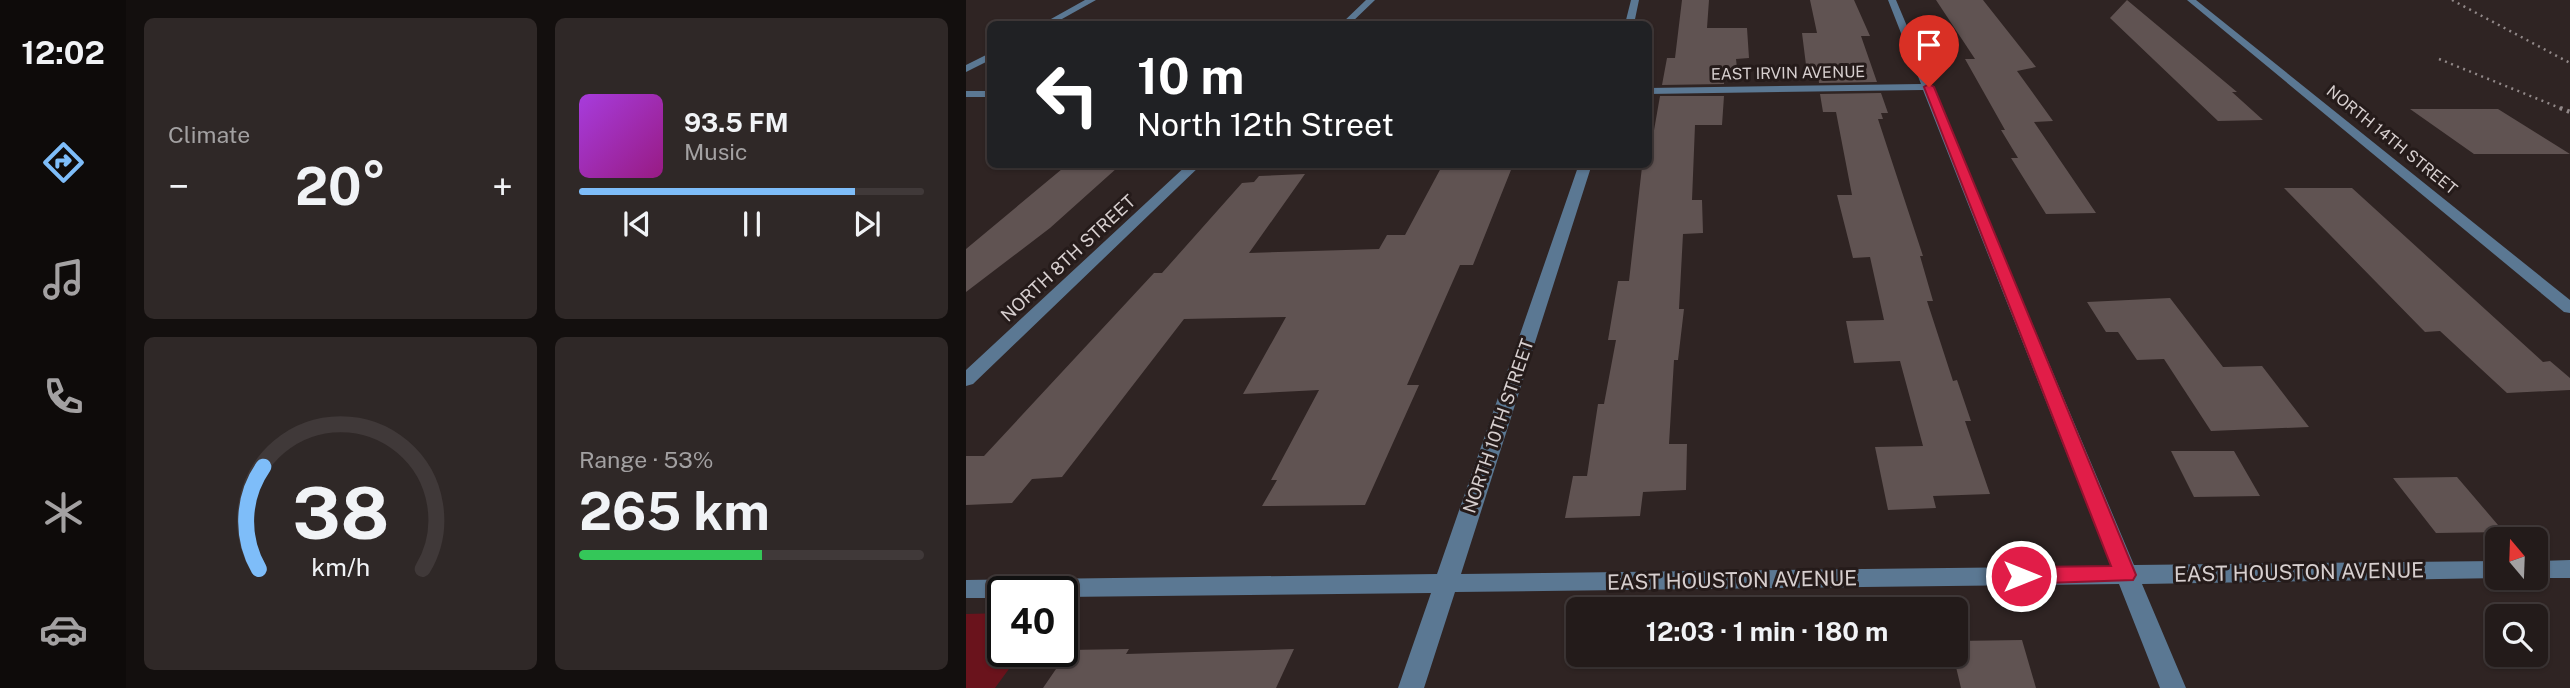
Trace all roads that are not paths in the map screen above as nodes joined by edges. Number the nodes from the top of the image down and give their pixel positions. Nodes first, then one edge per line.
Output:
1 (1092, 0) edge
2 (1371, 0) edge
3 (1635, 0) edge
4 (1892, 0) edge
5 (2191, 0) edge
6 (1053, 21) edge
7 (1348, 21) edge
8 (1630, 21) edge
9 (987, 58) edge
10 (966, 69) edge
11 (1929, 87) junction
12 (1652, 92) edge
13 (966, 94) edge
14 (987, 94) edge
15 (1192, 168) edge
16 (1585, 168) edge
17 (2570, 307) edge
18 (966, 380) edge
19 (2570, 569) edge
20 (2485, 570) edge
21 (2548, 570) edge
22 (2125, 575) junction
23 (1444, 583) junction
24 (966, 589) edge
25 (1411, 688) edge
26 (2173, 688) edge

1 - 6 street
2 - 7 street
3 - 8 street
4 - 11 street
5 - 17 street, NORTH 14TH STREET
9 - 10 street
11 - 12 street, EAST IRVIN AVENUE
11 - 22 street
13 - 14 street
15 - 18 street, NORTH 8TH STREET
16 - 23 street, NORTH 10TH STREET
19 - 21 street
20 - 22 street, EAST HOUSTON AVENUE
22 - 23 street, EAST HOUSTON AVENUE
22 - 26 street
23 - 24 street, EAST HOUSTON AVENUE
23 - 25 street, NORTH 10TH STREET

